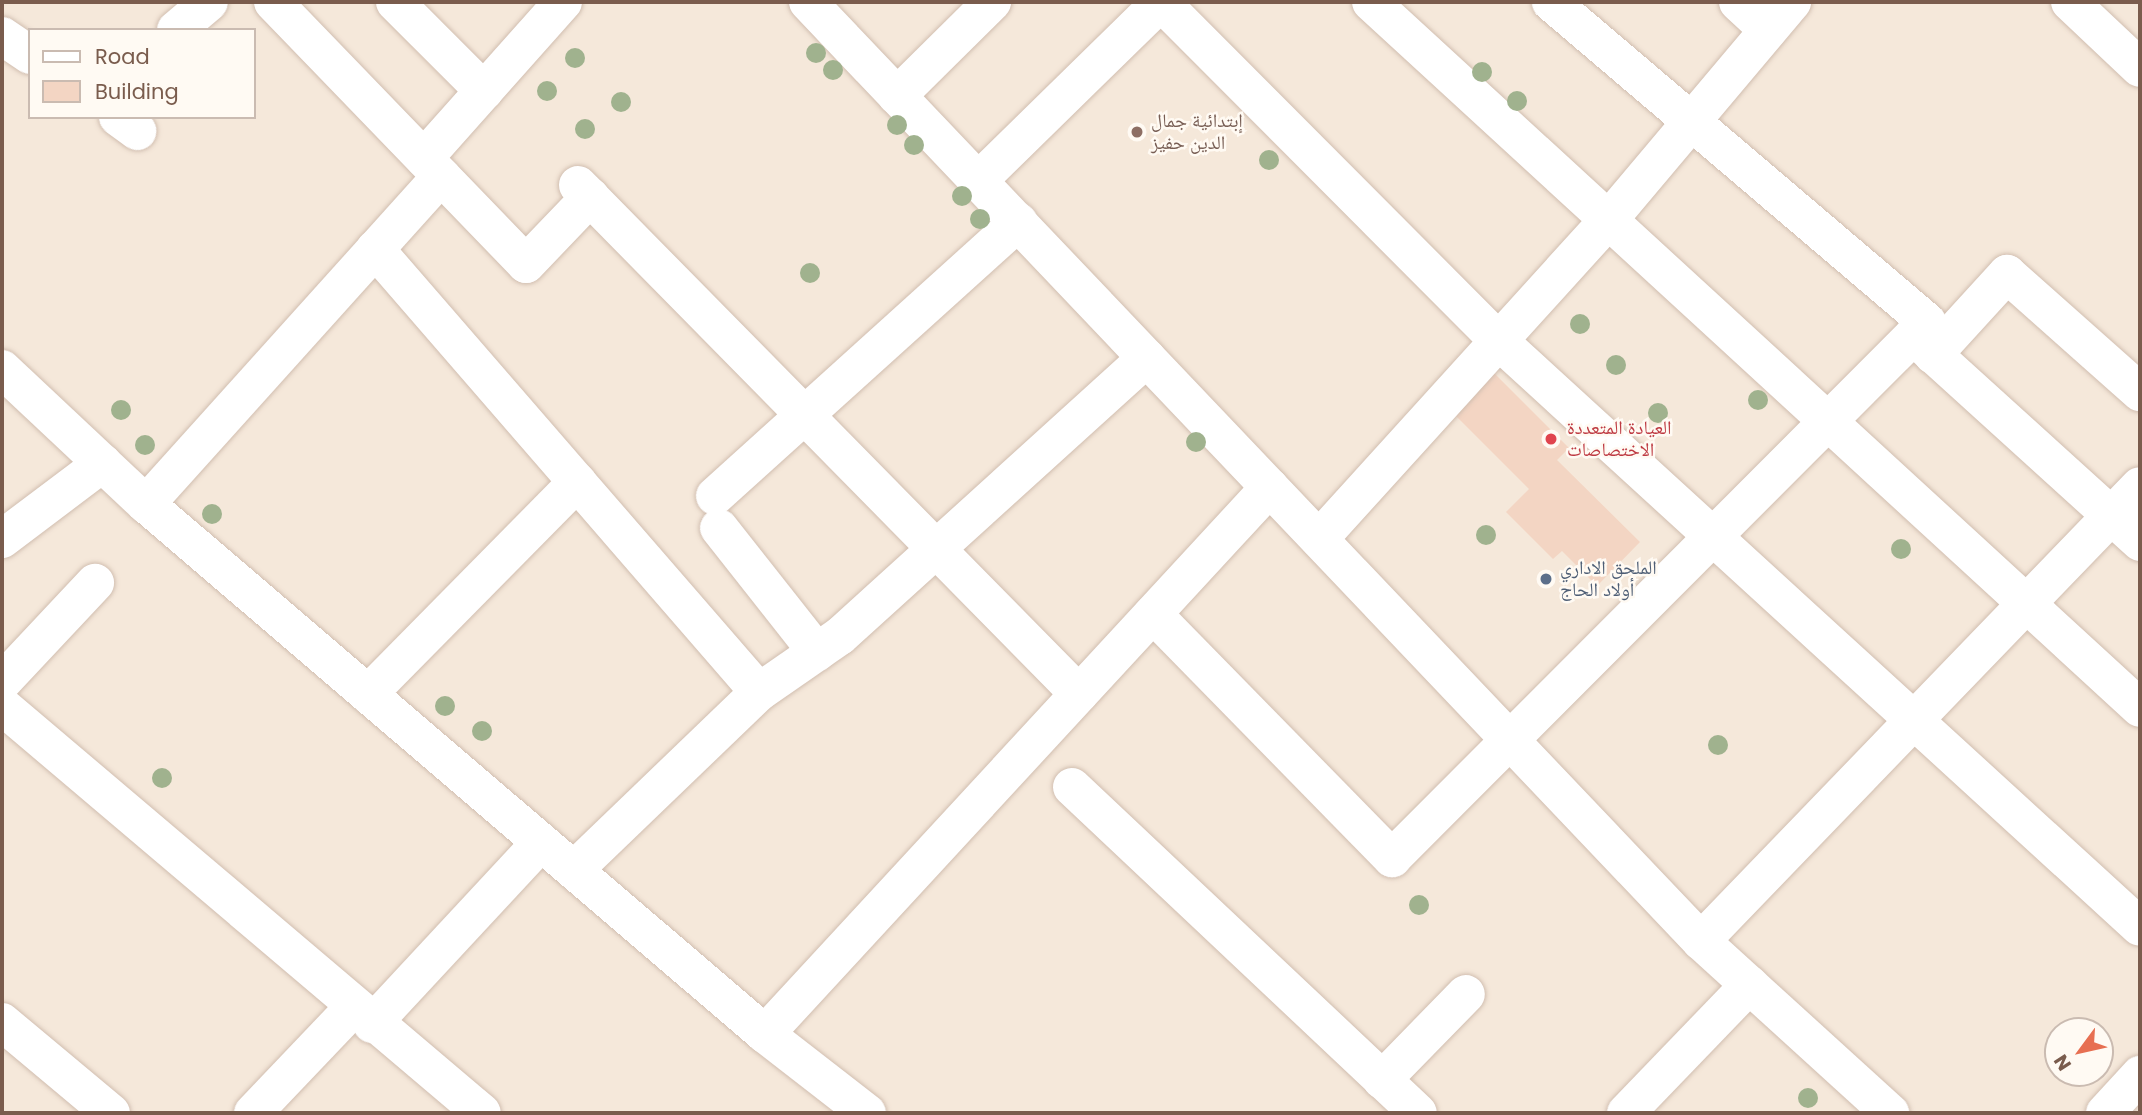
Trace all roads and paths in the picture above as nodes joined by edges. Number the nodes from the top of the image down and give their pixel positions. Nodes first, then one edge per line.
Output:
1 (209, 2) edge
2 (273, 2) edge
3 (395, 2) edge
4 (563, 2) edge
5 (808, 2) edge
6 (992, 2) edge
7 (1161, 2) edge
8 (1371, 2) edge
9 (1551, 2) edge
10 (1738, 2) edge
11 (2070, 2) edge
12 (1780, 16) edge
13 (178, 28) edge
14 (2, 36) edge
15 (28, 54) edge
16 (2140, 68) edge
17 (484, 91) junction
18 (897, 96) junction
19 (1692, 121) junction
20 (432, 167) junction
21 (978, 181) junction
22 (1018, 222) junction
23 (1606, 223) junction
24 (375, 249) junction
25 (1499, 341) junction
26 (1923, 345) junction
27 (1147, 358) junction
28 (2, 369) edge
29 (2140, 392) edge
30 (804, 415) junction
31 (1826, 423) junction
32 (103, 463) junction
33 (577, 482) junction
34 (2140, 486) edge
35 (1270, 487) junction
36 (146, 504) junction
37 (2112, 516) junction
38 (1713, 537) junction
39 (2, 539) edge
40 (1319, 539) junction
41 (2140, 542) edge
42 (936, 549) junction
43 (95, 583) dead end
44 (2026, 604) junction
45 (1153, 614) junction
46 (817, 652) junction
47 (2, 682) edge
48 (759, 692) junction
49 (368, 694) junction
50 (1079, 694) junction
51 (2, 706) edge
52 (2140, 708) edge
53 (1914, 720) junction
54 (1510, 740) junction
55 (1072, 787) dead end
56 (541, 842) junction
57 (574, 870) junction
58 (2140, 927) edge
59 (1701, 941) junction
60 (1749, 985) junction
61 (1466, 994) dead end
62 (363, 1016) junction
63 (2, 1021) edge
64 (765, 1034) junction
65 (2140, 1075) edge
66 (1382, 1080) junction
67 (111, 1113) edge
68 (253, 1113) edge
69 (482, 1113) edge
70 (867, 1113) edge
71 (1418, 1113) edge
72 (1626, 1113) edge
73 (1890, 1113) edge
74 (2105, 1113) edge

1 - 13 street
2 - 20 street
3 - 17 street
4 - 17 street
5 - 18 street
6 - 18 street
7 - 21 street
7 - 25 street
8 - 23 street
9 - 19 street
10 - 12 street
11 - 16 street
12 - 19 street
14 - 15 street
17 - 20 street
18 - 21 street
19 - 23 street
19 - 26 street
20 - 24 street
20 - 30 street
21 - 22 street
22 - 27 street
22 - 30 street
23 - 25 street
23 - 31 street
24 - 33 street
24 - 36 street
25 - 38 street
25 - 40 street
26 - 29 street
26 - 31 street
26 - 37 street
27 - 35 street
27 - 42 street
28 - 32 street
30 - 42 street
30 - 46 street
31 - 38 street
31 - 44 street
32 - 36 street
32 - 39 street
33 - 48 street
33 - 49 street
34 - 37 street
35 - 40 street
35 - 45 street
36 - 49 street
37 - 41 street
37 - 44 street
38 - 53 street
38 - 54 street
40 - 54 street
42 - 46 street
42 - 50 street
43 - 47 street
44 - 52 street
44 - 53 street
45 - 50 street
45 - 54 street
46 - 48 street
48 - 57 street
49 - 56 street
50 - 64 street
51 - 62 street
53 - 58 street
53 - 59 street
54 - 59 street
55 - 66 street
56 - 57 street
56 - 62 street
57 - 64 street
59 - 60 street
60 - 72 street
60 - 73 street
61 - 66 street
62 - 68 street
62 - 69 street
63 - 67 street
64 - 70 street
65 - 74 street
66 - 71 street

